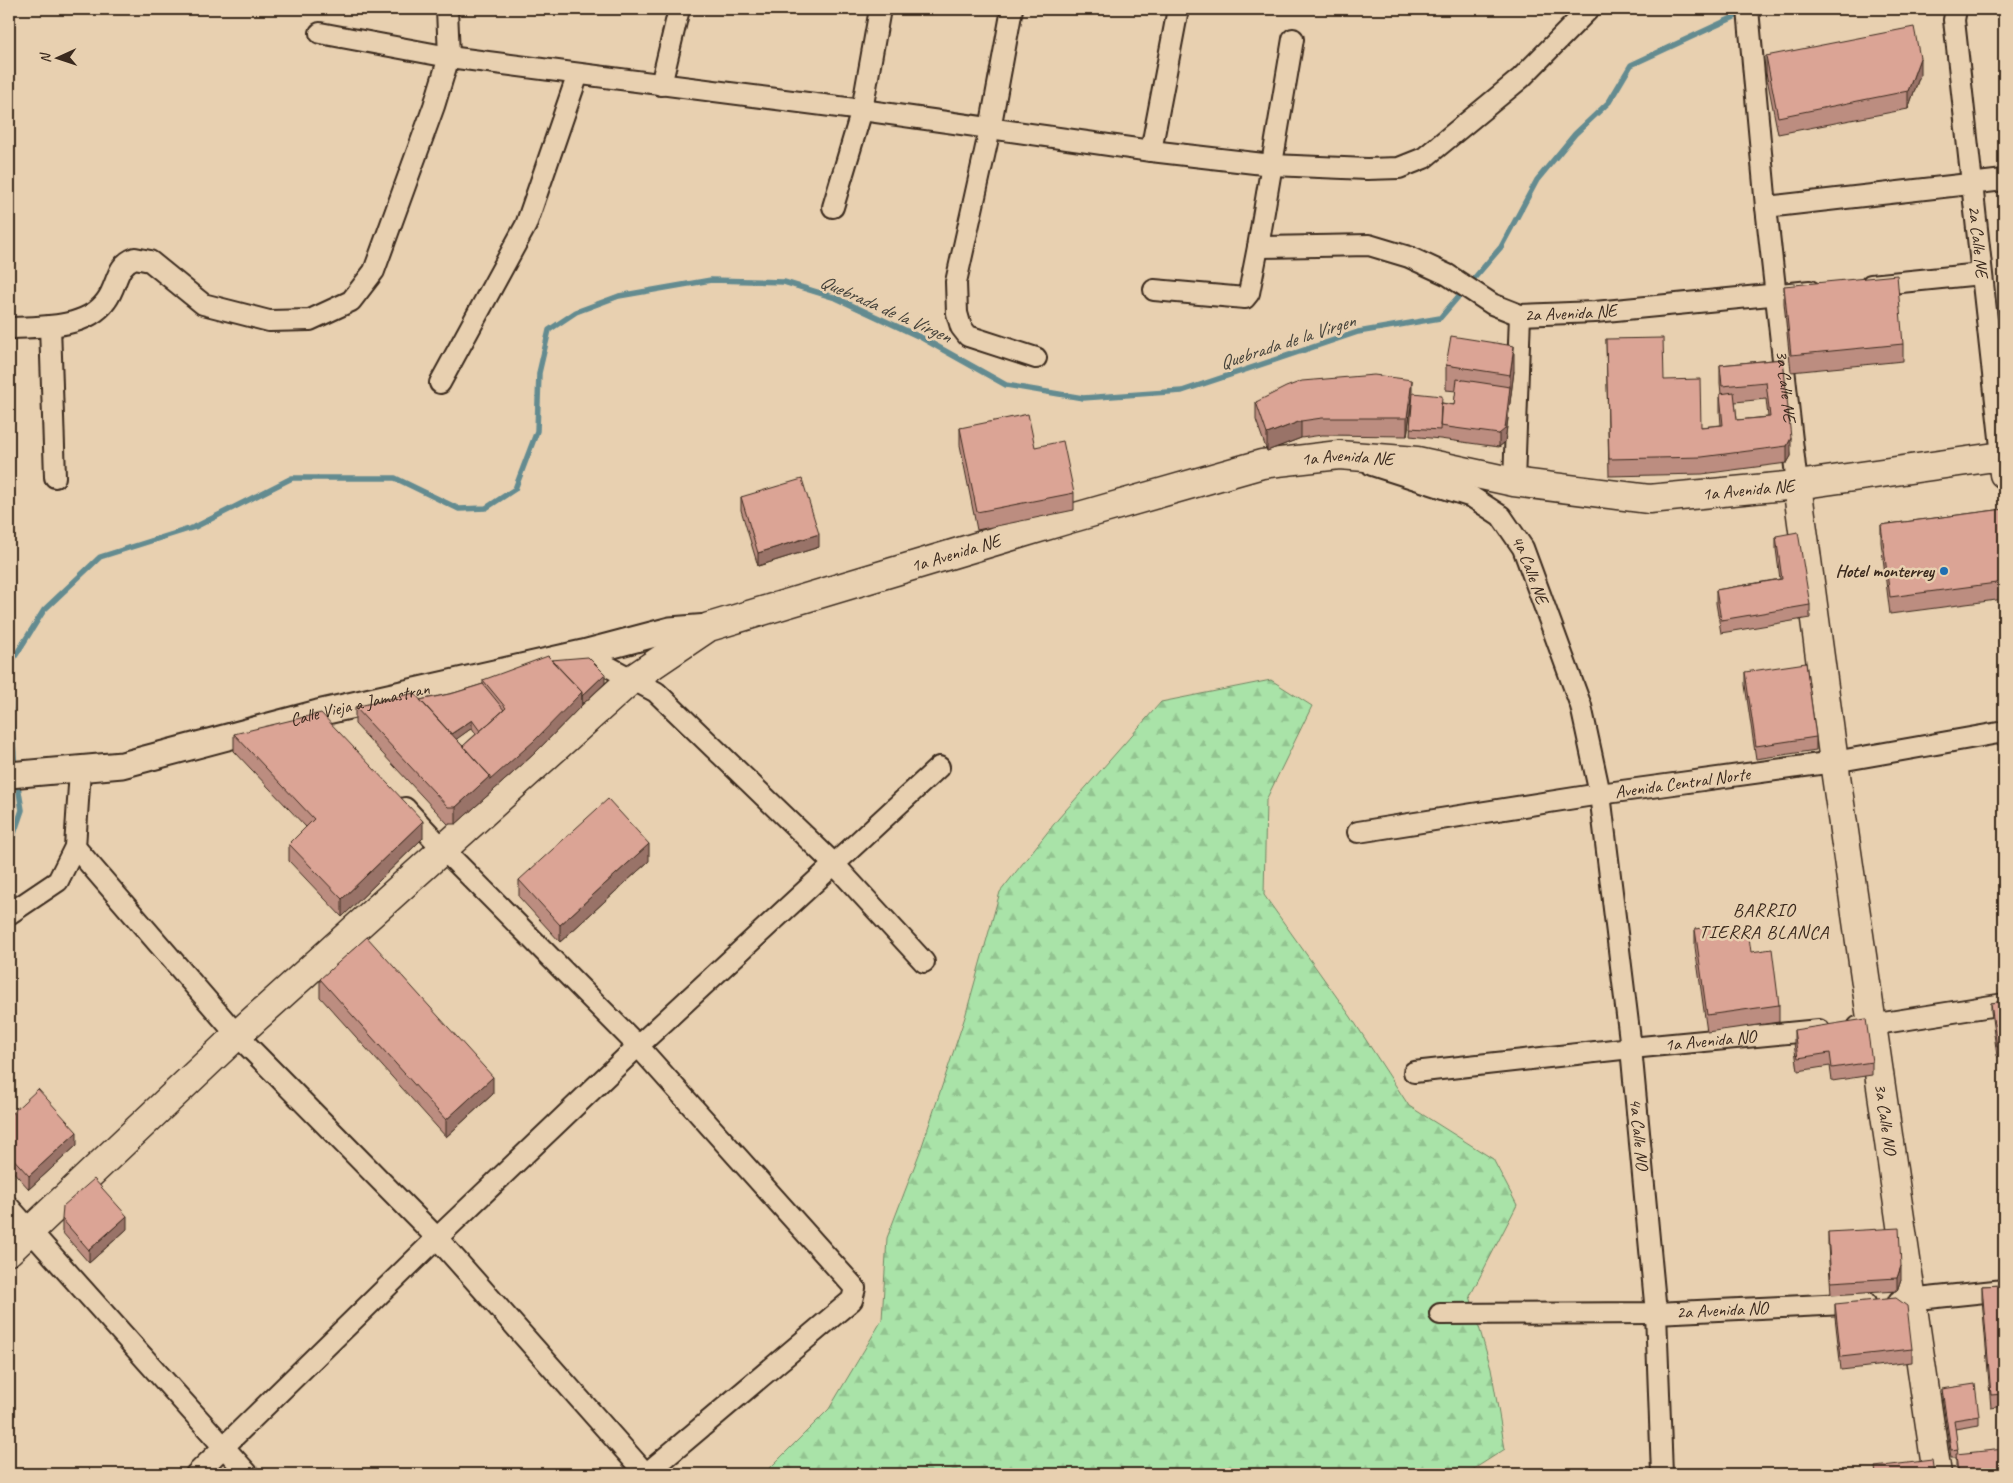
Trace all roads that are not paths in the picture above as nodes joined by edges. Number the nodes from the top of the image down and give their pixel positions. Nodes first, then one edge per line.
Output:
1 (447, 9) edge
2 (679, 9) edge
3 (880, 9) edge
4 (1012, 9) edge
5 (1178, 9) edge
6 (1590, 9) edge
7 (1748, 9) edge
8 (1956, 9) edge
9 (320, 33) dead end
10 (1293, 39) dead end
11 (449, 57) junction
12 (578, 74) junction
13 (662, 85) junction
14 (862, 110) junction
15 (990, 129) junction
16 (1151, 151) junction
17 (1272, 164) junction
18 (2004, 180) edge
19 (1971, 185) junction
20 (833, 206) dead end
21 (1766, 207) junction
22 (1258, 247) junction
23 (1981, 274) junction
24 (1854, 287) edge
25 (1154, 290) dead end
26 (1825, 290) edge
27 (1776, 295) junction
28 (1520, 315) junction
29 (50, 326) junction
30 (9, 328) edge
31 (1036, 358) dead end
32 (440, 383) dead end
33 (1339, 455) junction
34 (2004, 462) edge
35 (55, 477) dead end
36 (1514, 482) junction
37 (1797, 485) junction
38 (709, 627) junction
39 (583, 653) junction
40 (632, 679) junction
41 (2004, 732) edge
42 (1834, 762) junction
43 (939, 767) dead end
44 (80, 770) junction
45 (14, 774) edge
46 (390, 791) edge
47 (1600, 794) junction
48 (1358, 832) dead end
49 (75, 847) junction
50 (442, 848) junction
51 (834, 864) junction
52 (9, 914) edge
53 (924, 962) dead end
54 (2004, 1004) edge
55 (1871, 1025) junction
56 (237, 1035) junction
57 (638, 1046) junction
58 (1631, 1048) junction
59 (1414, 1072) dead end
60 (9, 1207) edge
61 (30, 1231) junction
62 (437, 1238) junction
63 (9, 1251) edge
64 (2004, 1290) edge
65 (1912, 1300) junction
66 (1440, 1314) dead end
67 (1656, 1314) junction
68 (224, 1448) junction
69 (196, 1474) edge
70 (248, 1474) edge
71 (646, 1474) edge
72 (1662, 1474) edge
73 (1937, 1474) edge

1 - 11 street
2 - 13 street
3 - 14 street
4 - 15 street
5 - 16 street
6 - 17 street
7 - 21 street, 3a Calle NE
8 - 19 street, 2a Calle NE
9 - 11 street
10 - 17 street
11 - 12 street
11 - 29 street
12 - 13 street
12 - 32 street
13 - 14 street
14 - 15 street
14 - 20 street
15 - 16 street
15 - 31 street
16 - 17 street
17 - 22 street
18 - 19 street
19 - 21 street
19 - 23 street, 2a Calle NE
21 - 27 street, 3a Calle NE
22 - 25 street
22 - 28 street, 2a Avenida NE
23 - 24 street
23 - 34 street, 2a Calle NE
26 - 27 street, 2a Avenida NE
27 - 28 street, 2a Avenida NE
27 - 37 street, 3a Calle NE
28 - 36 street
29 - 30 street
29 - 35 street
33 - 36 main road, 1a Avenida NE
33 - 38 main road, 1a Avenida NE
33 - 47 street, 4a Calle NE
34 - 37 main road, 1a Avenida NE
36 - 37 main road, 1a Avenida NE
37 - 42 main road, 3a Calle NE
38 - 39 street, Calle Vieja a Jamastran
38 - 40 main road, 1a Avenida NE
39 - 40 street
39 - 44 street, Calle Vieja a Jamastran
40 - 50 main road, 1a Avenida NE
40 - 51 street
41 - 42 street, Avenida Central Norte
42 - 47 street, Avenida Central Norte
42 - 55 main road, 3a Calle NO
43 - 51 street
44 - 45 street, Calle Vieja a Jamastran
44 - 49 street
46 - 50 street
47 - 48 street, Avenida Central Norte
47 - 58 street, 4a Calle NO
49 - 52 street
49 - 56 street
50 - 56 main road, 1a Avenida NE
50 - 57 street
51 - 53 street
51 - 57 street
54 - 55 street, 1a Avenida NO
55 - 58 street, 1a Avenida NO
55 - 65 main road, 3a Calle NO
56 - 61 main road, 1a Avenida NE
56 - 62 street
57 - 62 street
57 - 71 street
58 - 59 street, 1a Avenida NO
58 - 67 street, 4a Calle NO
60 - 61 street
61 - 63 main road, 1a Avenida NE
61 - 68 street
62 - 68 street
62 - 71 street
64 - 65 street, 2a Avenida NO
65 - 67 street, 2a Avenida NO
65 - 73 main road, 3a Calle NO
66 - 67 street, 2a Avenida NO
67 - 72 street, 4a Calle NO
68 - 69 street
68 - 70 street

